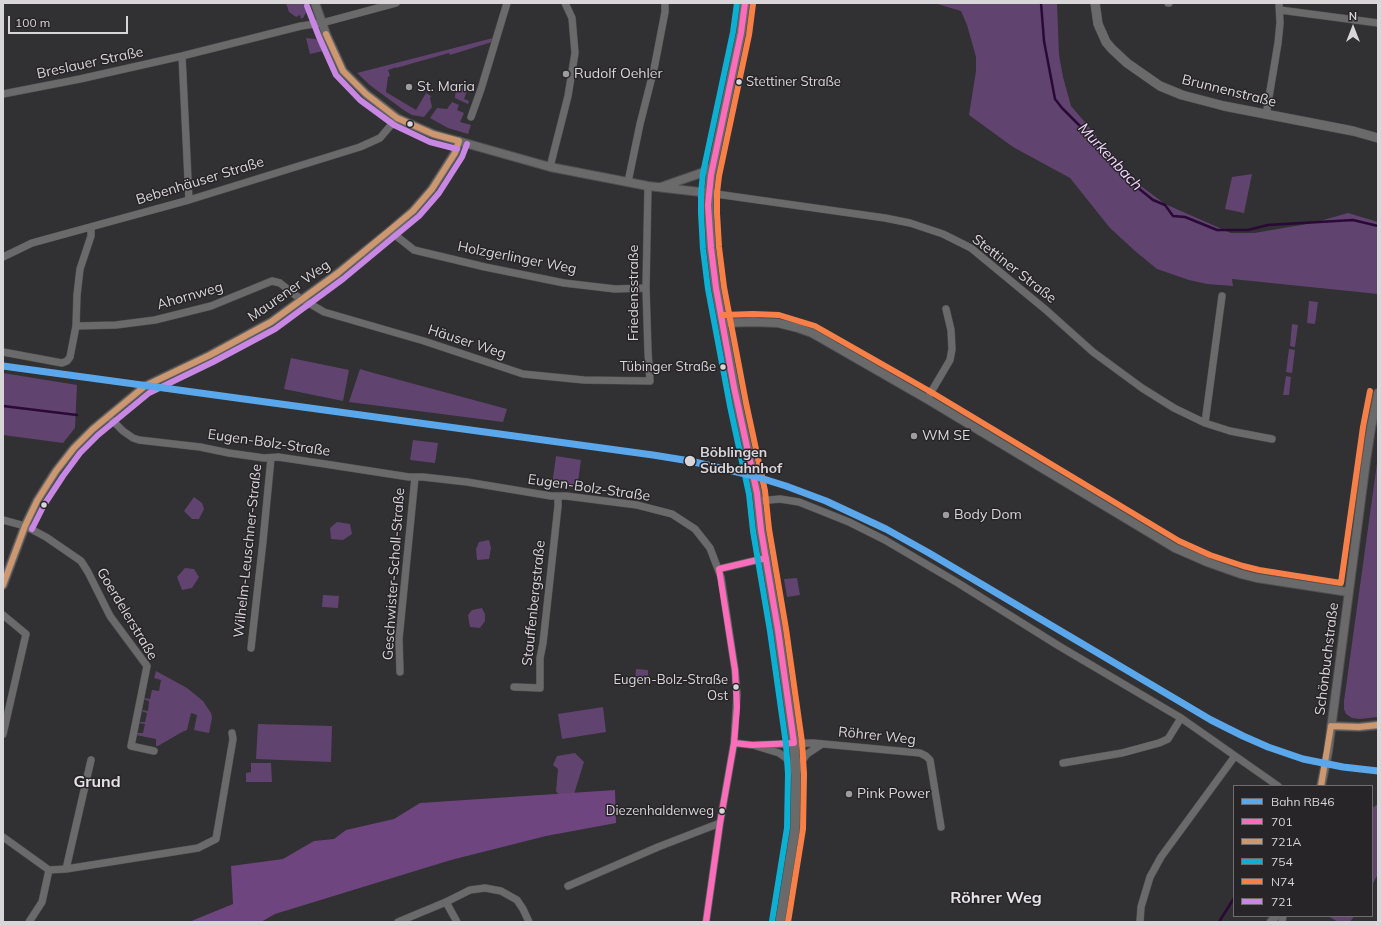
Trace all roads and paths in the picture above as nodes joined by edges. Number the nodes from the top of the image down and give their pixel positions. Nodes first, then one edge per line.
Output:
1 (315, 3) edge
2 (396, 3) edge
3 (507, 3) edge
4 (565, 3) edge
5 (665, 3) edge
6 (745, 3) edge
7 (1095, 3) edge
8 (1279, 6) edge
9 (322, 23) junction
10 (1378, 23) edge
11 (182, 56) junction
12 (3, 94) edge
13 (1266, 115) junction
14 (471, 117) dead end
15 (397, 118) junction
16 (1378, 138) edge
17 (459, 141) junction
18 (712, 166) junction
19 (550, 167) junction
20 (628, 182) junction
21 (648, 186) junction
22 (661, 187) junction
23 (708, 193) junction
24 (189, 200) junction
25 (91, 227) junction
26 (390, 231) junction
27 (3, 257) edge
28 (646, 288) junction
29 (1222, 296) dead end
30 (302, 300) junction
31 (946, 309) dead end
32 (723, 323) junction
33 (76, 326) junction
34 (3, 352) edge
35 (631, 381) joint
36 (1378, 393) edge
37 (927, 399) junction
38 (108, 416) junction
39 (1205, 423) junction
40 (1272, 439) dead end
41 (271, 458) junction
42 (415, 477) junction
43 (558, 497) junction
44 (758, 501) junction
45 (3, 520) edge
46 (25, 526) junction
47 (766, 558) junction
48 (719, 568) junction
49 (3, 585) edge
50 (1348, 592) junction
51 (3, 614) edge
52 (250, 648) dead end
53 (400, 672) dead end
54 (514, 687) dead end
55 (1181, 718) junction
56 (1378, 725) edge
57 (1331, 726) junction
58 (232, 733) dead end
59 (3, 734) edge
60 (734, 743) junction
61 (794, 743) junction
62 (823, 744) junction
63 (752, 745) junction
64 (154, 751) dead end
65 (1235, 756) junction
66 (91, 760) dead end
67 (1064, 763) dead end
68 (796, 774) junction
69 (1277, 785) edge
70 (1321, 785) edge
71 (720, 823) junction
72 (941, 827) dead end
73 (3, 837) edge
74 (49, 870) junction
75 (66, 870) junction
76 (568, 886) dead end
77 (446, 902) junction
78 (29, 922) edge
79 (398, 922) edge
80 (456, 922) edge
81 (529, 922) edge
82 (706, 922) edge
83 (780, 922) edge
84 (1140, 922) edge

1 - 9 street
2 - 9 street, Breslauer Straße
3 - 14 street
4 - 19 street
5 - 20 street
6 - 18 main road
7 - 13 main road, Brunnenstraße
8 - 10 street
8 - 13 street
9 - 11 street, Breslauer Straße
9 - 15 street
11 - 12 street, Breslauer Straße
11 - 24 street
13 - 16 main road, Brunnenstraße
15 - 17 street
15 - 24 street, Bebenhäuser Straße
17 - 19 street
17 - 26 street, Maurener Weg
18 - 22 street
18 - 23 main road
19 - 20 street
20 - 21 street
21 - 22 street
21 - 28 street, Friedensstraße
22 - 23 street
23 - 32 main road
23 - 39 street, Stettiner Straße
24 - 25 street, Bebenhäuser Straße
25 - 27 street, Bebenhäuser Straße
25 - 33 street
26 - 28 street, Holzgerlinger Weg
26 - 30 street, Maurener Weg
28 - 35 street, Friedensstraße
29 - 39 street
30 - 33 street, Ahornweg
30 - 35 street, Häuser Weg
30 - 38 street, Maurener Weg
31 - 37 street
32 - 37 street
32 - 44 main road
33 - 34 street
36 - 50 street, Schönbuchstraße
37 - 50 street
38 - 41 street, Eugen-Bolz-Straße
38 - 46 street, Maurener Weg
39 - 40 street, Stettiner Straße
41 - 42 street, Eugen-Bolz-Straße
41 - 52 street, Wilhelm-Leuschner-Straße
42 - 43 street, Eugen-Bolz-Straße
42 - 53 street, Geschwister-Scholl-Straße
43 - 48 street, Eugen-Bolz-Straße
43 - 54 street, Stauffenbergstraße
44 - 47 main road
44 - 55 street
45 - 46 street
46 - 49 street, Maurener Weg
46 - 64 street, Goerdelerstraße
47 - 48 street
47 - 61 main road
48 - 60 street, Eugen-Bolz-Straße
50 - 57 street, Schönbuchstraße
51 - 59 street
55 - 65 street
55 - 67 street
56 - 57 street
57 - 70 street, Schönbuchstraße
58 - 75 street
60 - 63 street
60 - 71 street, Eugen-Bolz-Straße
61 - 62 street, Röhrer Weg
61 - 63 street, Röhrer Weg
61 - 68 main road
62 - 68 street, Röhrer Weg
62 - 72 street, Röhrer Weg
63 - 68 street
65 - 69 street
65 - 84 street
66 - 75 street
68 - 83 main road
71 - 76 street
71 - 82 street, Eugen-Bolz-Straße
73 - 74 street
74 - 75 street
74 - 78 street
77 - 79 street
77 - 80 street
77 - 81 street

